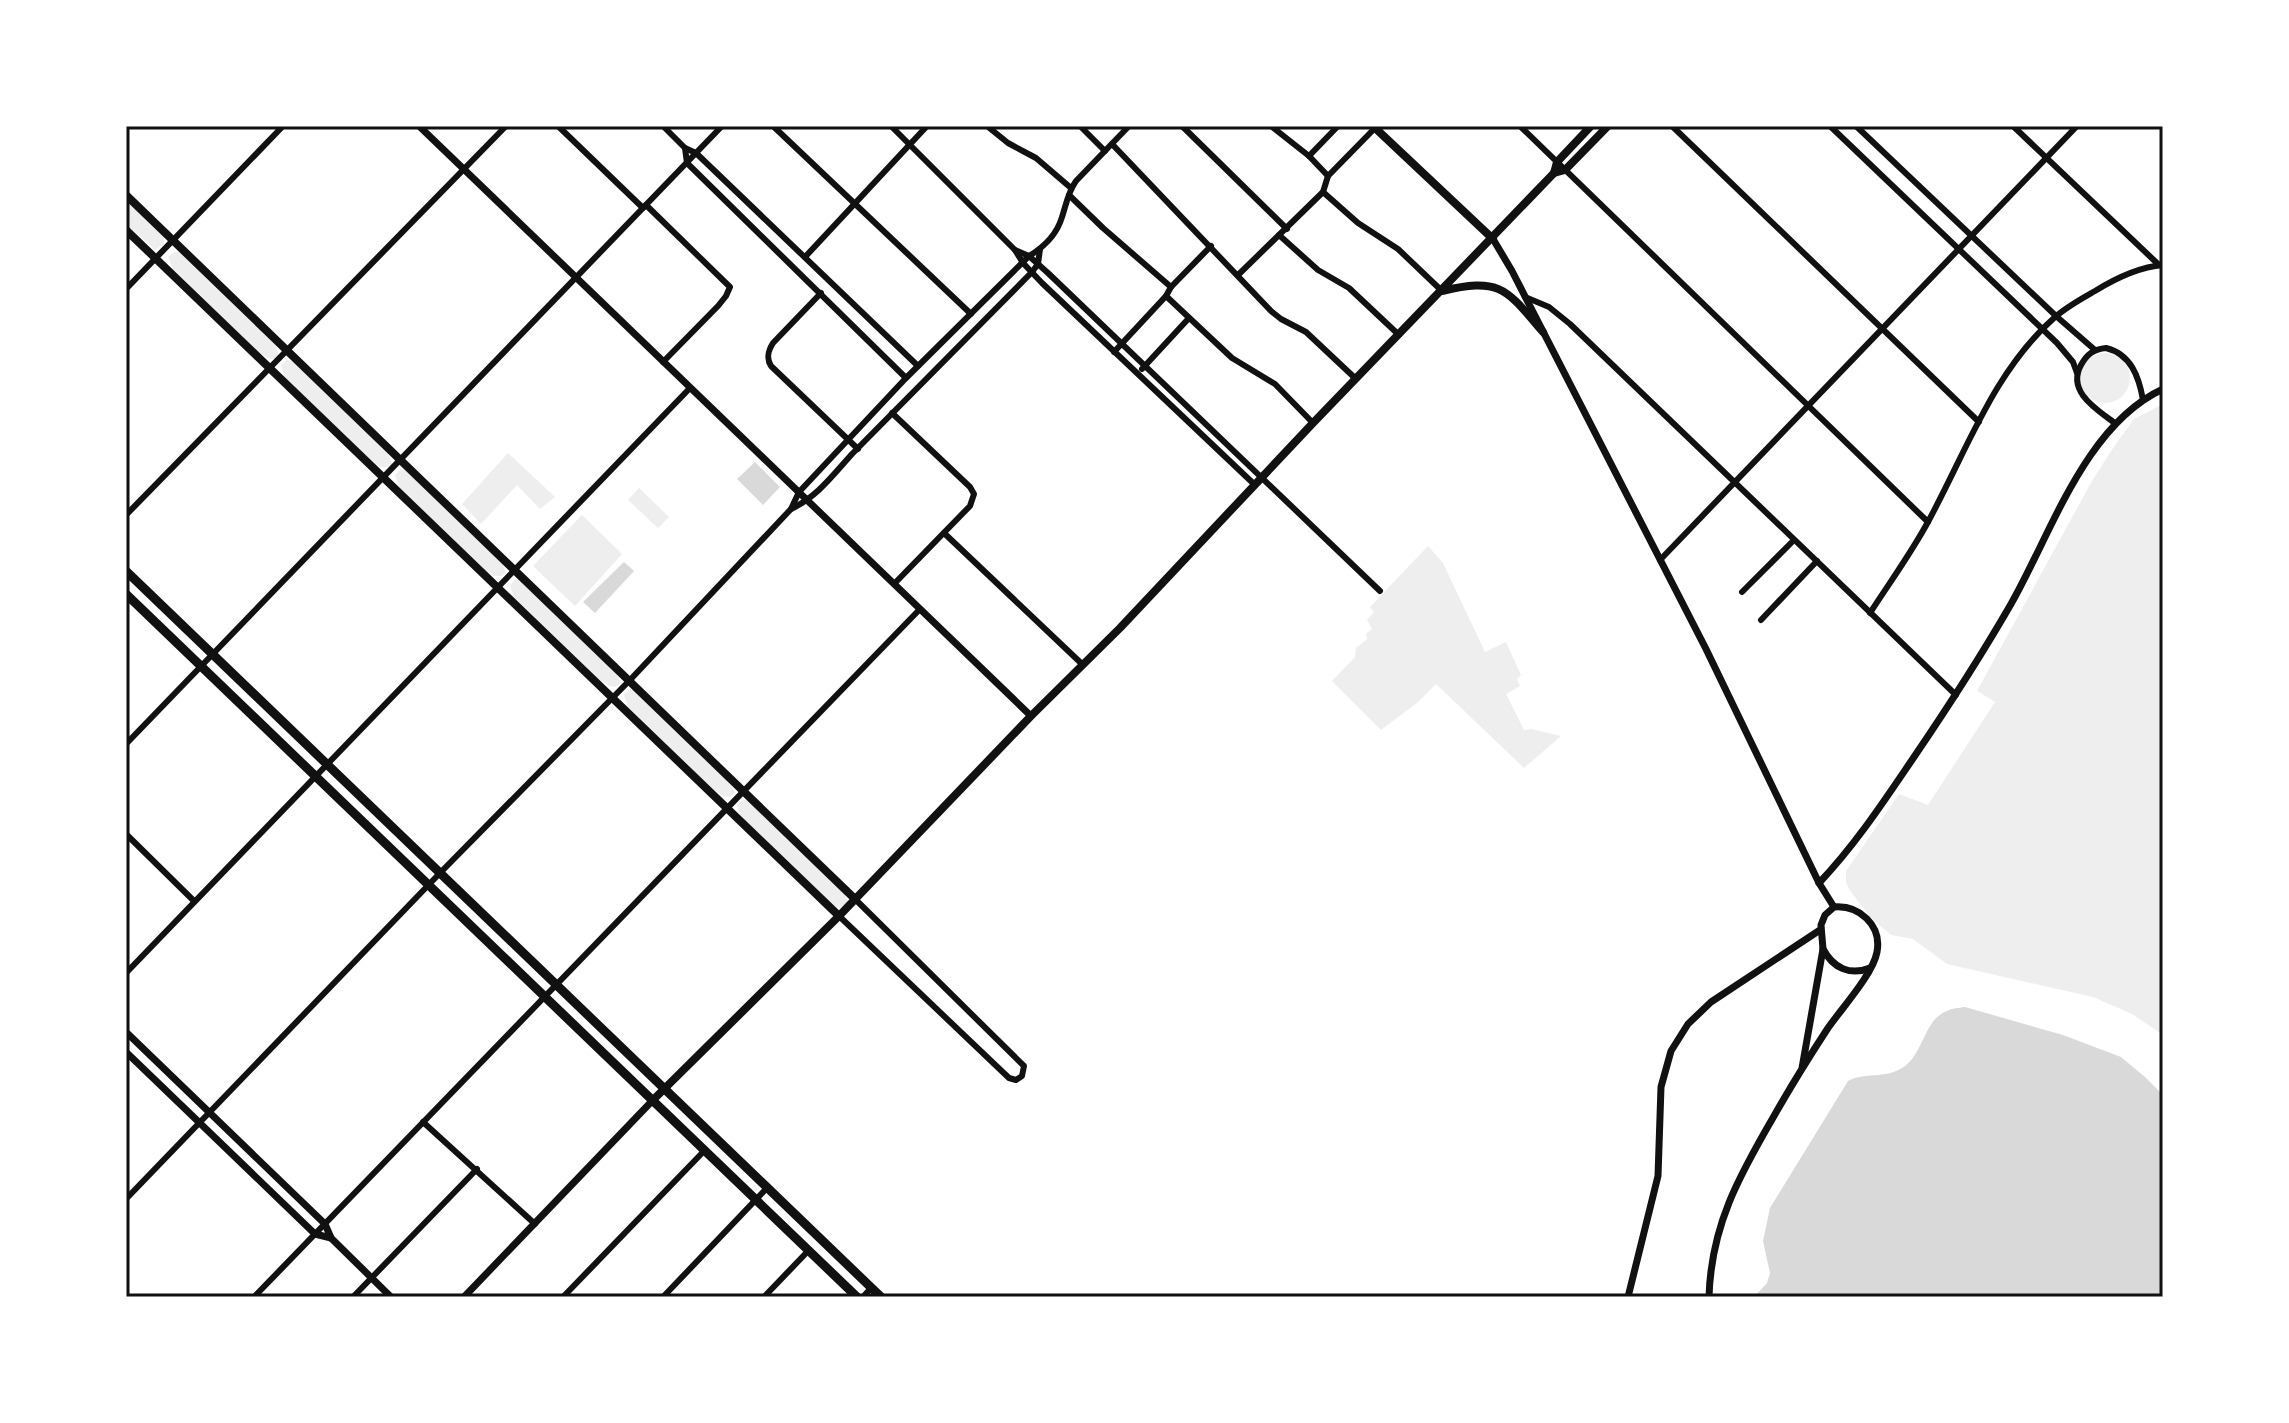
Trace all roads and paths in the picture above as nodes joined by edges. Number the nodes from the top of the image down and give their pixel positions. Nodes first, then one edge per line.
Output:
1 (283, 126) edge
2 (419, 126) edge
3 (506, 126) edge
4 (558, 126) edge
5 (663, 126) edge
6 (722, 126) edge
7 (773, 126) edge
8 (891, 126) edge
9 (927, 126) edge
10 (987, 126) edge
11 (1080, 126) edge
12 (1129, 126) edge
13 (1182, 126) edge
14 (1271, 126) edge
15 (1338, 126) edge
16 (1520, 126) edge
17 (1591, 126) edge
18 (1608, 126) edge
19 (1672, 126) edge
20 (1830, 126) edge
21 (1856, 126) edge
22 (2013, 126) edge
23 (2077, 126) edge
24 (1374, 127) edge
25 (1112, 144) junction
26 (910, 145) junction
27 (685, 148) junction
28 (1105, 151) junction
29 (696, 153) junction
30 (1309, 156) junction
31 (2046, 158) junction
32 (1557, 162) junction
33 (687, 163) junction
34 (464, 169) junction
35 (1565, 170) junction
36 (1554, 173) junction
37 (1328, 176) junction
38 (1070, 192) junction
39 (1323, 192) junction
40 (126, 195) edge
41 (855, 205) junction
42 (644, 207) junction
43 (1287, 229) junction
44 (126, 230) edge
45 (1279, 235) junction
46 (1971, 235) junction
47 (1493, 239) junction
48 (173, 240) junction
49 (1211, 246) junction
50 (1040, 249) junction
51 (1015, 250) junction
52 (1958, 250) junction
53 (1029, 256) junction
54 (805, 257) junction
55 (155, 258) junction
56 (1023, 263) junction
57 (1038, 264) junction
58 (2161, 265) edge
59 (1032, 272) junction
60 (1238, 275) junction
61 (576, 278) junction
62 (1171, 287) junction
63 (126, 289) edge
64 (1442, 291) junction
65 (821, 293) junction
66 (1166, 296) junction
67 (1525, 297) junction
68 (971, 314) junction
69 (2056, 316) junction
70 (1189, 318) junction
71 (1883, 329) junction
72 (2042, 330) junction
73 (1543, 332) junction
74 (1399, 335) junction
75 (1122, 344) junction
76 (288, 350) junction
77 (2095, 350) junction
78 (1114, 352) junction
79 (663, 362) junction
80 (918, 366) junction
81 (1144, 366) junction
82 (270, 368) junction
83 (2077, 373) junction
84 (1137, 374) junction
85 (906, 378) junction
86 (1356, 380) junction
87 (690, 388) junction
88 (2163, 389) edge
89 (2143, 400) junction
90 (1808, 406) junction
91 (892, 413) junction
92 (1979, 422) junction
93 (1313, 423) junction
94 (2116, 424) junction
95 (847, 440) junction
96 (858, 449) junction
97 (401, 460) junction
98 (383, 478) junction
99 (1258, 482) junction
100 (1734, 483) junction
101 (799, 492) junction
102 (808, 501) junction
103 (791, 509) junction
104 (126, 515) edge
105 (1928, 522) junction
106 (944, 533) junction
107 (1794, 540) junction
108 (1660, 560) junction
109 (1817, 561) junction
110 (515, 570) junction
111 (126, 571) edge
112 (894, 584) junction
113 (498, 588) junction
114 (1380, 591) dead end
115 (1742, 592) dead end
116 (126, 594) edge
117 (920, 609) junction
118 (1870, 613) junction
119 (1761, 620) dead end
120 (213, 655) junction
121 (1082, 664) junction
122 (201, 666) junction
123 (630, 680) junction
124 (1956, 695) junction
125 (612, 699) junction
126 (1031, 716) junction
127 (126, 744) edge
128 (327, 765) junction
129 (315, 776) junction
130 (744, 791) junction
131 (727, 809) junction
132 (126, 834) edge
133 (440, 873) junction
134 (1819, 883) junction
135 (429, 885) junction
136 (855, 899) junction
137 (194, 901) junction
138 (1834, 907) junction
139 (839, 916) junction
140 (1820, 930) junction
141 (1823, 949) junction
142 (1870, 968) junction
143 (126, 973) edge
144 (556, 985) junction
145 (545, 996) junction
146 (126, 1032) edge
147 (126, 1052) edge
148 (1802, 1068) junction
149 (665, 1089) junction
150 (653, 1100) junction
151 (209, 1112) junction
152 (423, 1122) junction
153 (200, 1123) junction
154 (705, 1150) junction
155 (477, 1169) junction
156 (767, 1188) junction
157 (126, 1199) edge
158 (757, 1199) junction
159 (325, 1224) junction
160 (535, 1224) junction
161 (315, 1234) junction
162 (331, 1238) junction
163 (809, 1250) junction
164 (371, 1277) junction
165 (871, 1288) junction
166 (254, 1297) edge
167 (353, 1297) edge
168 (391, 1297) edge
169 (464, 1297) edge
170 (563, 1297) edge
171 (663, 1297) edge
172 (764, 1297) edge
173 (860, 1297) edge
174 (881, 1297) edge
175 (1628, 1297) edge
176 (1709, 1297) edge

1 - 48 street
2 - 34 street
3 - 34 street
4 - 42 street
5 - 27 street
6 - 29 street
7 - 41 street
8 - 26 street
9 - 26 street
10 - 38 street
11 - 28 street
12 - 25 street
13 - 43 street
14 - 30 street
15 - 30 street
16 - 32 street
17 - 32 main road
18 - 35 main road
19 - 71 street
20 - 52 street
21 - 46 street
22 - 31 street
23 - 31 street
24 - 37 street
24 - 47 main road
25 - 28 street
25 - 49 street
26 - 41 street
26 - 51 street
27 - 29 street
27 - 33 street
28 - 38 street
29 - 33 street
29 - 54 street
30 - 37 street
31 - 46 street
31 - 58 street
32 - 35 street
32 - 36 main road
33 - 42 street
33 - 65 street
34 - 61 street
34 - 76 street
35 - 36 main road
35 - 90 street
36 - 47 main road
37 - 39 street
38 - 50 street
38 - 62 street
39 - 43 street
39 - 64 street
40 - 48 main road
41 - 54 street
41 - 68 street
42 - 61 street
42 - 79 street
43 - 45 street
44 - 55 main road
45 - 60 street
45 - 74 street
46 - 52 street
46 - 69 street
47 - 64 main road
47 - 67 street
48 - 55 street
48 - 76 main road
49 - 60 street
49 - 62 street
50 - 53 street
50 - 57 street
51 - 53 street
51 - 56 street
52 - 71 street
52 - 72 street
53 - 56 street
53 - 57 street
54 - 80 street
55 - 63 street
55 - 82 main road
56 - 59 street
56 - 68 street
57 - 59 street
57 - 75 street
58 - 69 street
59 - 78 street
59 - 91 street
60 - 86 street
61 - 79 street
61 - 97 street
62 - 66 street
64 - 73 main road
64 - 74 main road
65 - 85 street
65 - 95 street
66 - 70 street
66 - 75 street
67 - 73 street
67 - 100 street
68 - 80 street
69 - 72 street
69 - 77 street
70 - 81 street
70 - 93 street
71 - 90 street
71 - 92 street
72 - 83 street
72 - 92 street
73 - 108 street
74 - 86 main road
75 - 78 street
75 - 81 street
76 - 82 street
76 - 97 main road
77 - 83 street
77 - 89 street
78 - 84 street
79 - 87 street
80 - 85 street
81 - 84 street
81 - 99 street
82 - 98 main road
82 - 104 street
83 - 94 street
84 - 99 street
85 - 95 street
86 - 93 main road
87 - 101 street
87 - 110 street
88 - 89 street
89 - 94 street
90 - 100 street
90 - 105 street
91 - 96 street
91 - 106 street
92 - 105 street
93 - 99 main road
94 - 124 street
95 - 96 street
95 - 101 street
96 - 102 street
97 - 98 street
97 - 110 main road
98 - 113 main road
98 - 120 street
99 - 114 street
99 - 121 main road
100 - 107 street
100 - 108 street
101 - 102 street
101 - 103 street
102 - 103 street
102 - 112 street
103 - 123 street
105 - 118 street
106 - 112 street
106 - 121 street
107 - 109 street
107 - 115 street
108 - 134 street
109 - 118 street
109 - 119 street
110 - 113 street
110 - 123 main road
111 - 120 main road
112 - 117 street
113 - 125 main road
113 - 128 street
116 - 122 main road
117 - 126 street
117 - 130 street
118 - 124 street
120 - 122 street
120 - 128 main road
121 - 126 main road
122 - 127 street
122 - 129 main road
123 - 125 street
123 - 130 main road
124 - 134 street
125 - 131 main road
125 - 133 street
126 - 136 main road
128 - 129 street
128 - 133 main road
129 - 135 main road
129 - 137 street
130 - 131 street
130 - 136 main road
131 - 139 main road
131 - 144 street
132 - 137 street
133 - 135 street
133 - 144 main road
134 - 138 street
135 - 145 main road
135 - 151 street
136 - 139 main road
136 - 139 street
137 - 143 street
138 - 140 street
138 - 142 street
139 - 149 main road
140 - 141 street
140 - 175 street
141 - 142 street
141 - 148 street
142 - 148 street
144 - 145 street
144 - 149 main road
145 - 150 main road
145 - 152 street
146 - 151 street
147 - 153 street
148 - 176 street
149 - 150 main road
149 - 156 main road
150 - 154 main road
150 - 160 street
151 - 153 street
151 - 159 street
152 - 155 street
152 - 159 street
153 - 157 street
153 - 161 street
154 - 158 main road
154 - 170 street
155 - 160 street
155 - 164 street
156 - 158 street
156 - 165 main road
158 - 163 main road
158 - 171 street
159 - 161 street
159 - 162 street
160 - 169 street
161 - 162 street
161 - 166 street
162 - 164 street
163 - 172 street
163 - 173 main road
164 - 167 street
164 - 168 street
165 - 173 street
165 - 174 main road

